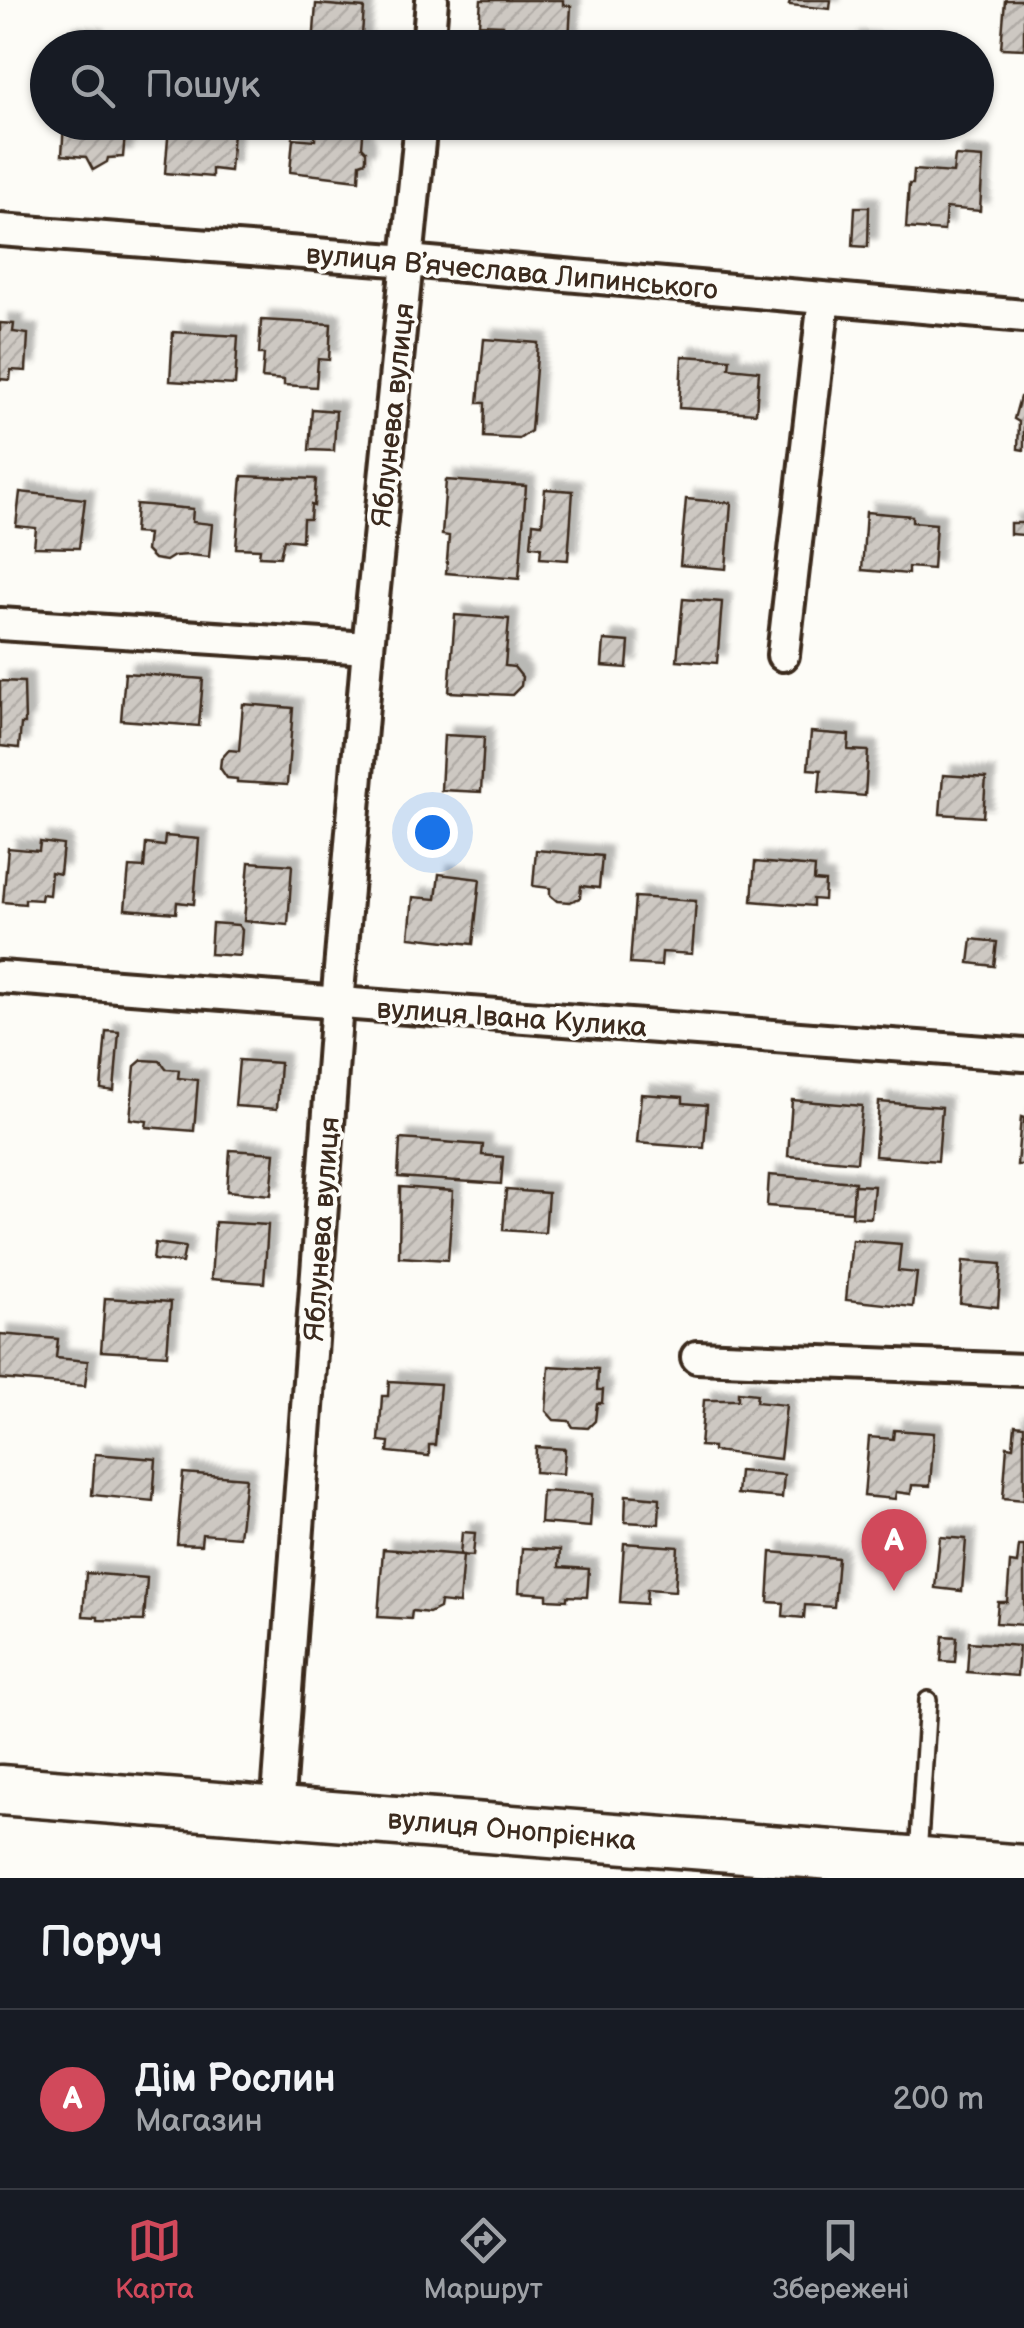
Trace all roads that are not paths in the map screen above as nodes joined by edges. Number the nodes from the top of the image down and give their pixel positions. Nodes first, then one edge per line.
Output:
1 (432, 0) edge
2 (430, 30) edge
3 (419, 140) edge
4 (0, 230) edge
5 (408, 260) junction
6 (824, 299) junction
7 (1024, 316) edge
8 (0, 624) edge
9 (368, 648) junction
10 (783, 655) dead end
11 (0, 978) edge
12 (337, 1004) junction
13 (1024, 1055) edge
14 (698, 1357) dead end
15 (1024, 1370) edge
16 (928, 1700) dead end
17 (0, 1790) edge
18 (278, 1811) junction
19 (918, 1862) junction
20 (1024, 1870) edge

1 - 2 street
3 - 5 street, Яблунева вулиця
4 - 5 street, вулиця Вʼячеслава Липинського
5 - 6 street, вулиця Вʼячеслава Липинського
5 - 9 street, Яблунева вулиця
6 - 7 street, вулиця Вʼячеслава Липинського
6 - 10 street
8 - 9 street
9 - 12 street, Яблунева вулиця
11 - 12 street, вулиця Івана Кулика
12 - 13 street, вулиця Івана Кулика
12 - 18 street, Яблунева вулиця
14 - 15 street
16 - 19 lane
17 - 18 main road, вулиця Онопрієнка
18 - 19 main road, вулиця Онопрієнка
19 - 20 main road, вулиця Онопрієнка

